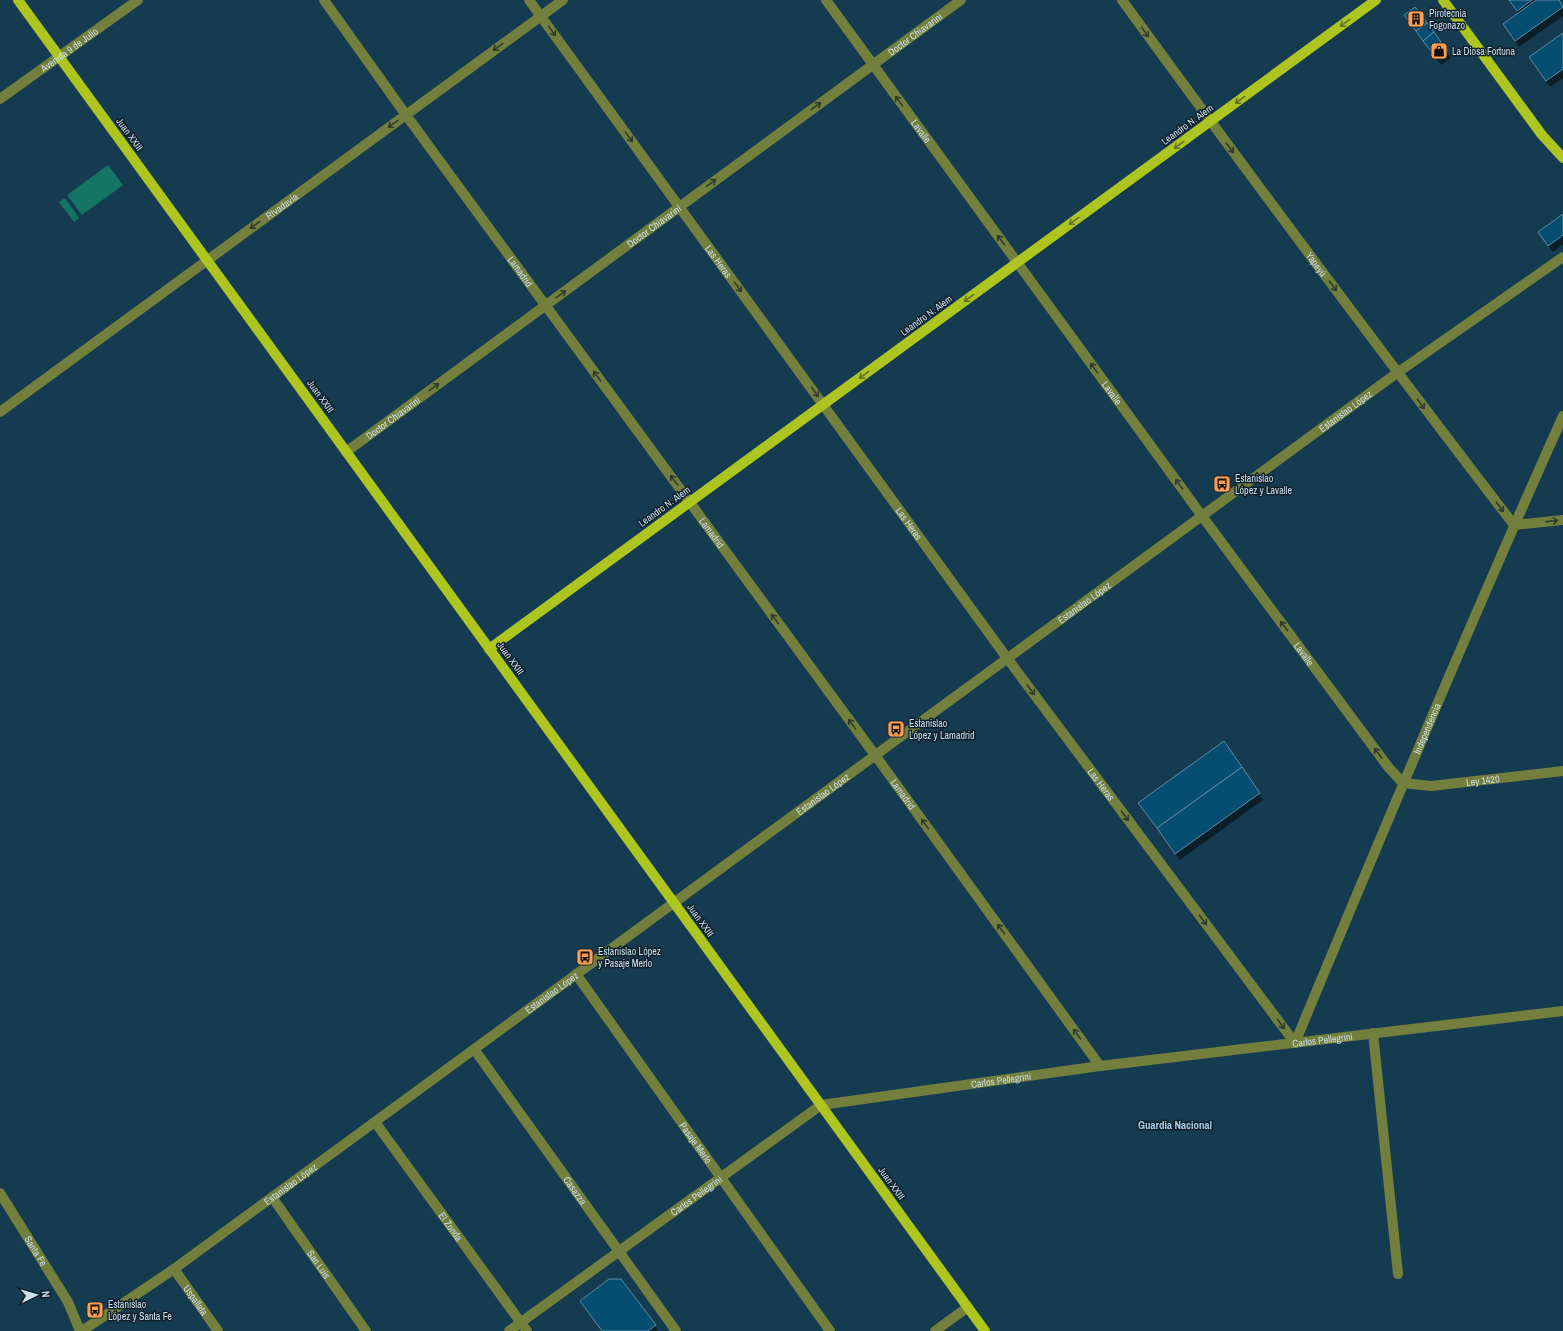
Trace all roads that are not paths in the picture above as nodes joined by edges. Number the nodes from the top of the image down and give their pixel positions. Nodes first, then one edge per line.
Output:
1 (18, 0) edge
2 (138, 0) edge
3 (324, 0) edge
4 (529, 0) edge
5 (563, 0) edge
6 (826, 0) edge
7 (961, 0) edge
8 (1122, 0) edge
9 (1376, 0) edge
10 (1443, 0) edge
11 (541, 16) junction
12 (59, 56) junction
13 (873, 65) junction
14 (0, 99) edge
15 (406, 115) junction
16 (1211, 122) junction
17 (1562, 158) edge
18 (680, 206) junction
19 (1563, 257) edge
20 (207, 260) junction
21 (1017, 263) junction
22 (545, 306) junction
23 (1398, 373) junction
24 (824, 404) junction
25 (0, 412) edge
26 (1563, 416) edge
27 (346, 452) junction
28 (690, 503) junction
29 (1202, 516) junction
30 (1563, 520) edge
31 (1514, 525) junction
32 (490, 649) junction
33 (1007, 658) junction
34 (875, 755) junction
35 (1563, 771) edge
36 (1403, 783) junction
37 (674, 904) junction
38 (576, 974) junction
39 (1563, 1011) edge
40 (1373, 1033) junction
41 (1295, 1043) junction
42 (474, 1049) junction
43 (1100, 1066) junction
44 (821, 1105) junction
45 (375, 1122) junction
46 (721, 1178) junction
47 (0, 1193) edge
48 (272, 1197) junction
49 (619, 1251) junction
50 (174, 1269) junction
51 (1398, 1274) dead end
52 (968, 1307) junction
53 (524, 1327) edge
54 (81, 1331) edge
55 (218, 1331) edge
56 (366, 1331) edge
57 (509, 1331) edge
58 (676, 1331) edge
59 (830, 1331) edge
60 (935, 1331) edge
61 (985, 1331) edge

1 - 12 main road, Juan XXIII
2 - 12 street, Avenida 9 de Julio
3 - 15 street, Lamadrid
4 - 11 street, Las Heras
5 - 11 street, Rivadavia
6 - 13 street, Lavalle
7 - 13 street, Doctor Chiavarini
8 -> 16 street, Yapeyú
9 -> 16 main road, Leandro N. Alem
10 - 17 main road
11 -> 15 street, Rivadavia
11 -> 18 street, Las Heras
12 - 14 street, Avenida 9 de Julio
12 - 20 main road, Juan XXIII
18 -> 13 street, Doctor Chiavarini
21 -> 13 street, Lavalle
15 -> 20 street, Rivadavia
15 - 22 street, Lamadrid
16 -> 21 main road, Leandro N. Alem
16 -> 23 street, Yapeyú
22 -> 18 street, Doctor Chiavarini
18 -> 24 street, Las Heras
19 - 23 street, Estanislao López
20 - 25 street, Rivadavia
20 - 27 main road, Juan XXIII
21 -> 24 main road, Leandro N. Alem
29 -> 21 street, Lavalle
27 -> 22 street, Doctor Chiavarini
28 -> 22 street, Lamadrid
23 - 29 street, Estanislao López
23 -> 31 street, Yapeyú
24 - 28 main road, Leandro N. Alem
24 - 33 street, Las Heras
26 - 31 street, Independencia
27 - 32 main road, Juan XXIII
28 - 32 main road, Leandro N. Alem
34 -> 28 street, Lamadrid
29 - 33 street, Estanislao López
36 -> 29 street, Lavalle
31 -> 30 street
31 - 36 street, Independencia
32 - 37 main road, Juan XXIII
33 - 34 street, Estanislao López
33 -> 41 street, Las Heras
34 - 37 street, Estanislao López
43 -> 34 street, Lamadrid
35 - 36 street, Ley 1420
36 - 41 street, Independencia
37 - 38 street, Estanislao López
37 - 44 main road, Juan XXIII
38 - 42 street, Estanislao López
38 - 46 street, Pasaje Merlo
39 - 40 street, Carlos Pellegrini
40 - 41 street, Carlos Pellegrini
40 - 51 street
41 - 43 street, Carlos Pellegrini
42 - 45 street, Estanislao López
42 - 49 street, Casazza
43 - 44 street, Carlos Pellegrini
44 - 46 street, Carlos Pellegrini
44 - 52 main road, Juan XXIII
45 - 48 street, Estanislao López
45 - 53 street, El Zonda
46 - 49 street, Carlos Pellegrini
46 - 59 street, Pasaje Merlo
47 - 54 street, Santa Fe
48 - 50 street, Estanislao López
48 - 56 street, San Luis
49 - 53 street, Carlos Pellegrini
49 - 58 street, Casazza
50 - 54 street, Estanislao López
50 - 55 street, Uspallata
52 - 60 street
52 - 61 main road, Juan XXIII
53 - 57 street, Carlos Pellegrini

